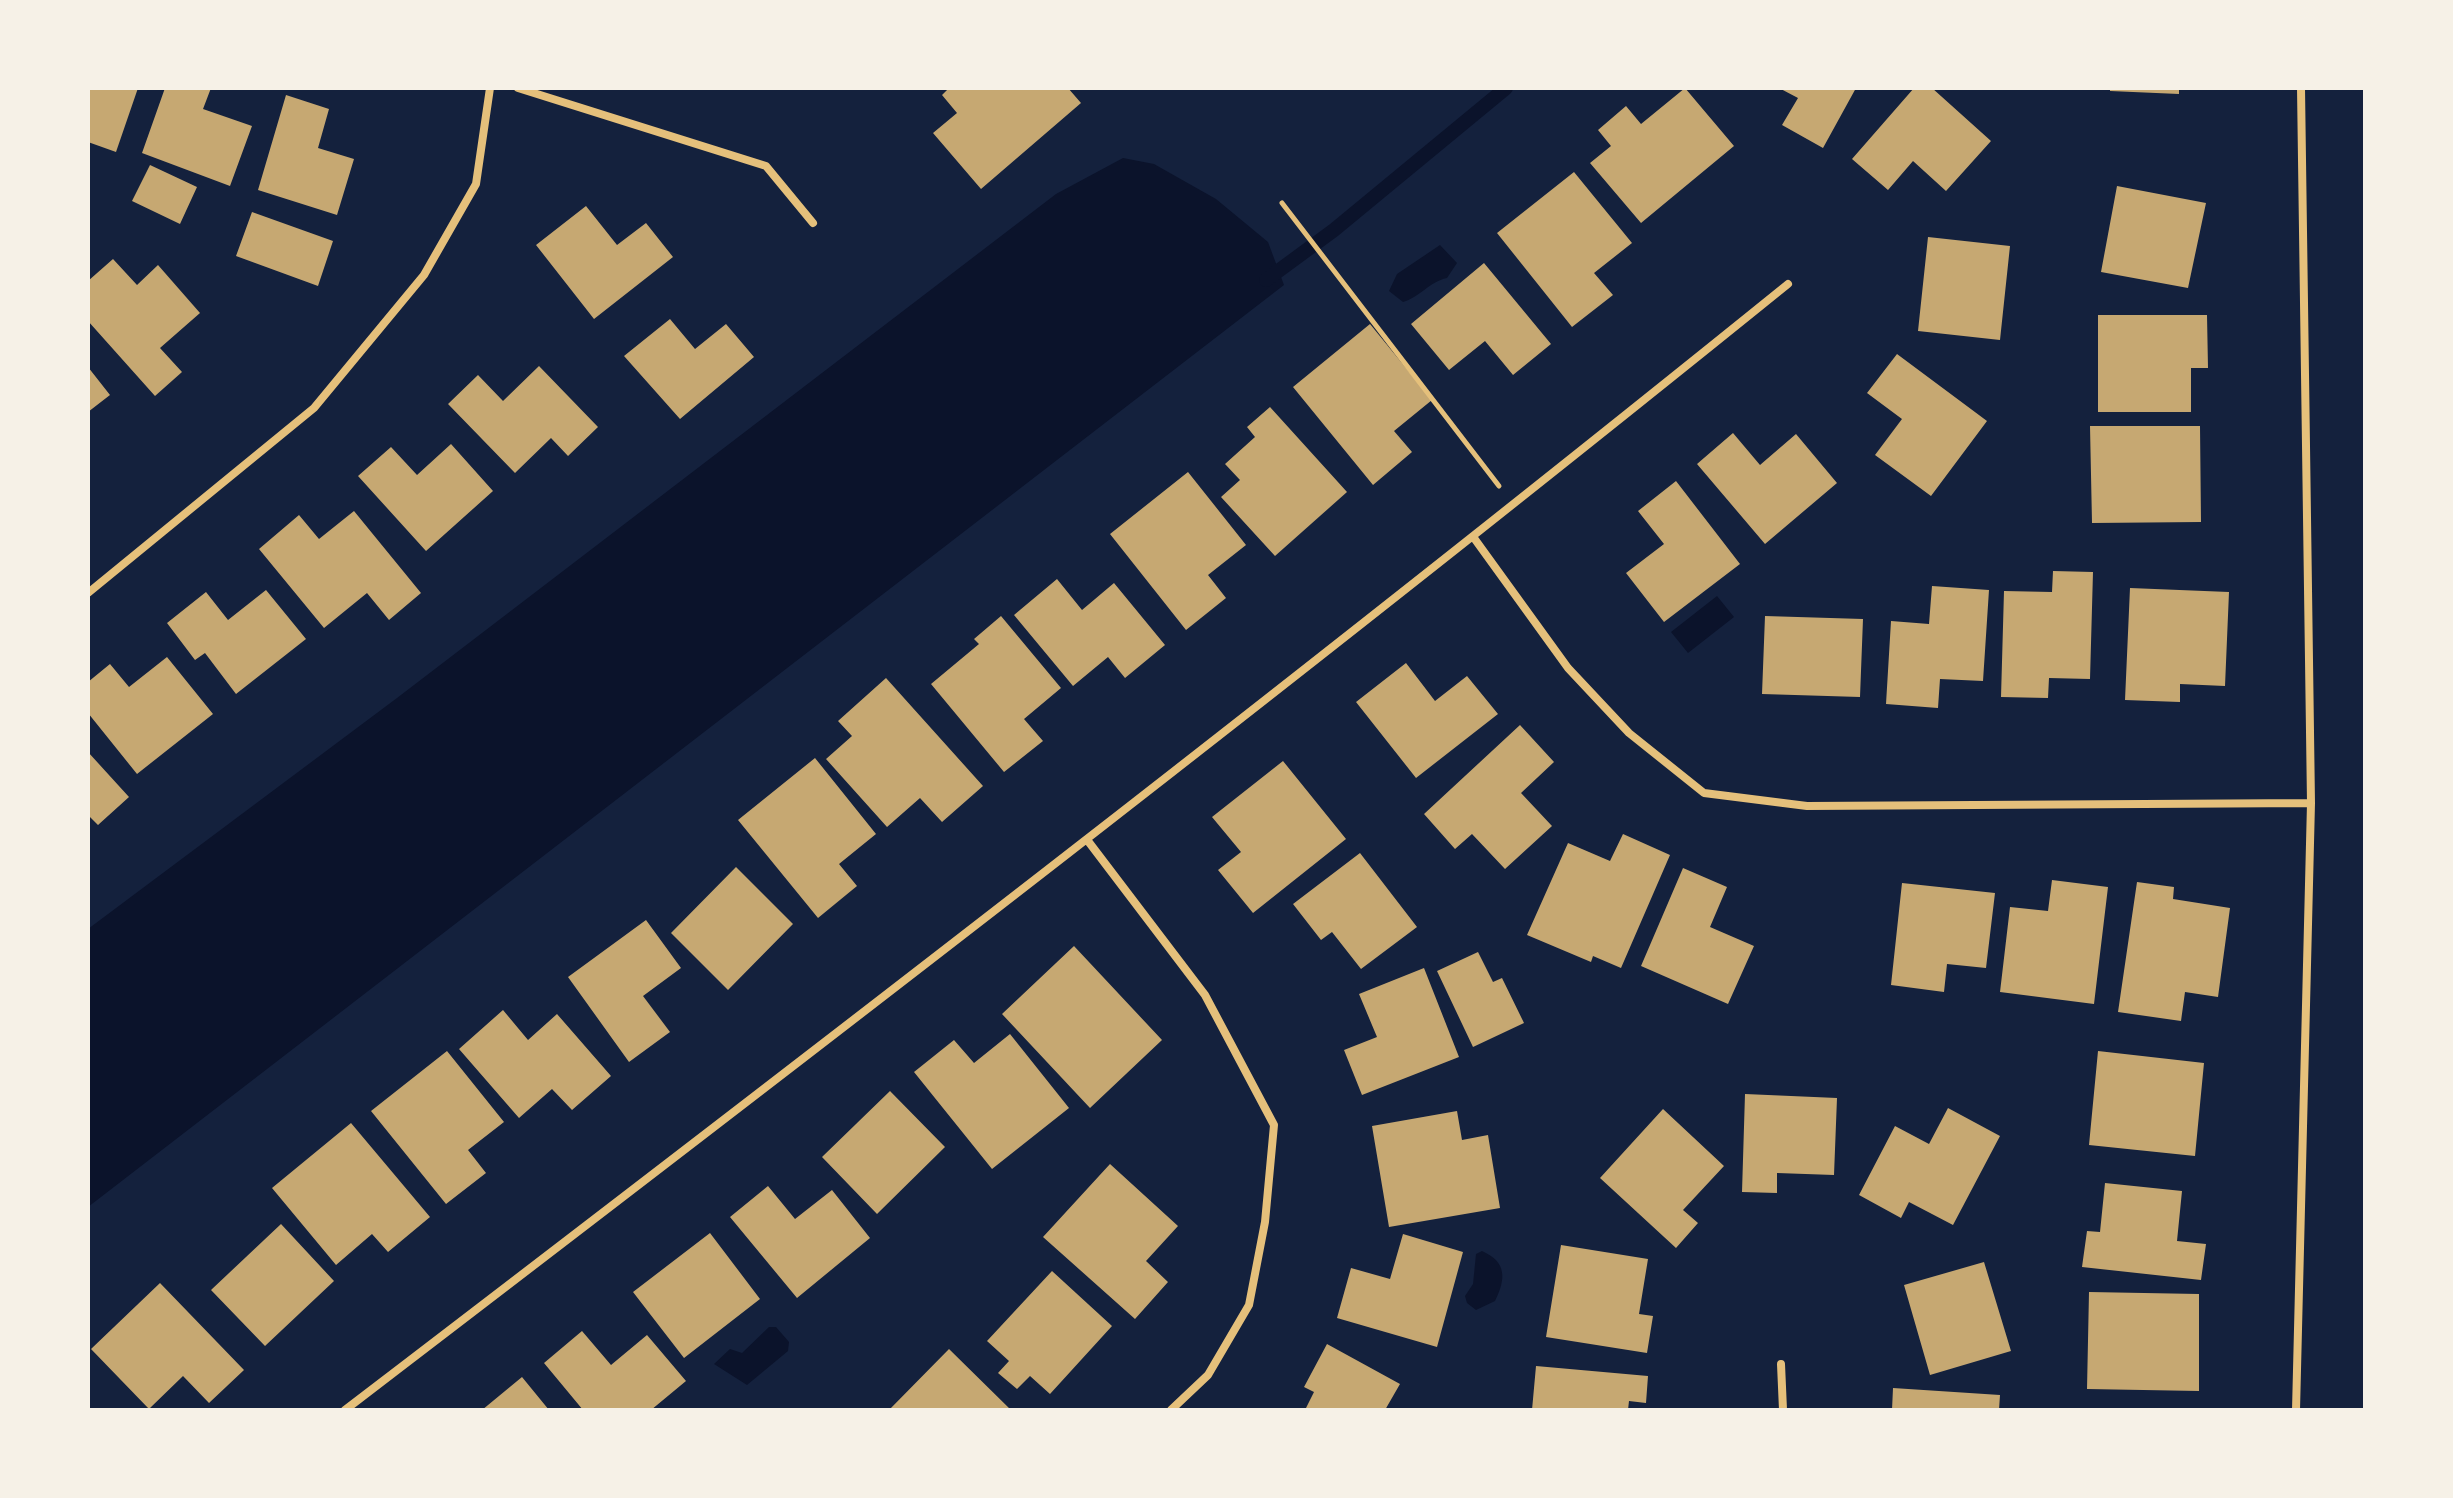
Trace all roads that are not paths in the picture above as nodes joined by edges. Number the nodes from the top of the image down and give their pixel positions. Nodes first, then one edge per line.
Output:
1 (490, 88) edge
2 (518, 88) edge
3 (2301, 88) edge
4 (813, 223) dead end
5 (1788, 284) dead end
6 (1474, 538) junction
7 (88, 593) edge
8 (2311, 803) junction
9 (1088, 841) junction
10 (1781, 1364) dead end
11 (345, 1410) edge
12 (1171, 1410) edge
13 (1783, 1410) edge
14 (2296, 1410) edge

1 - 7 street
2 - 4 street
3 - 8 street
5 - 6 street
6 - 8 street
6 - 9 street
8 - 14 street
9 - 11 street
9 - 12 street
10 - 13 street

